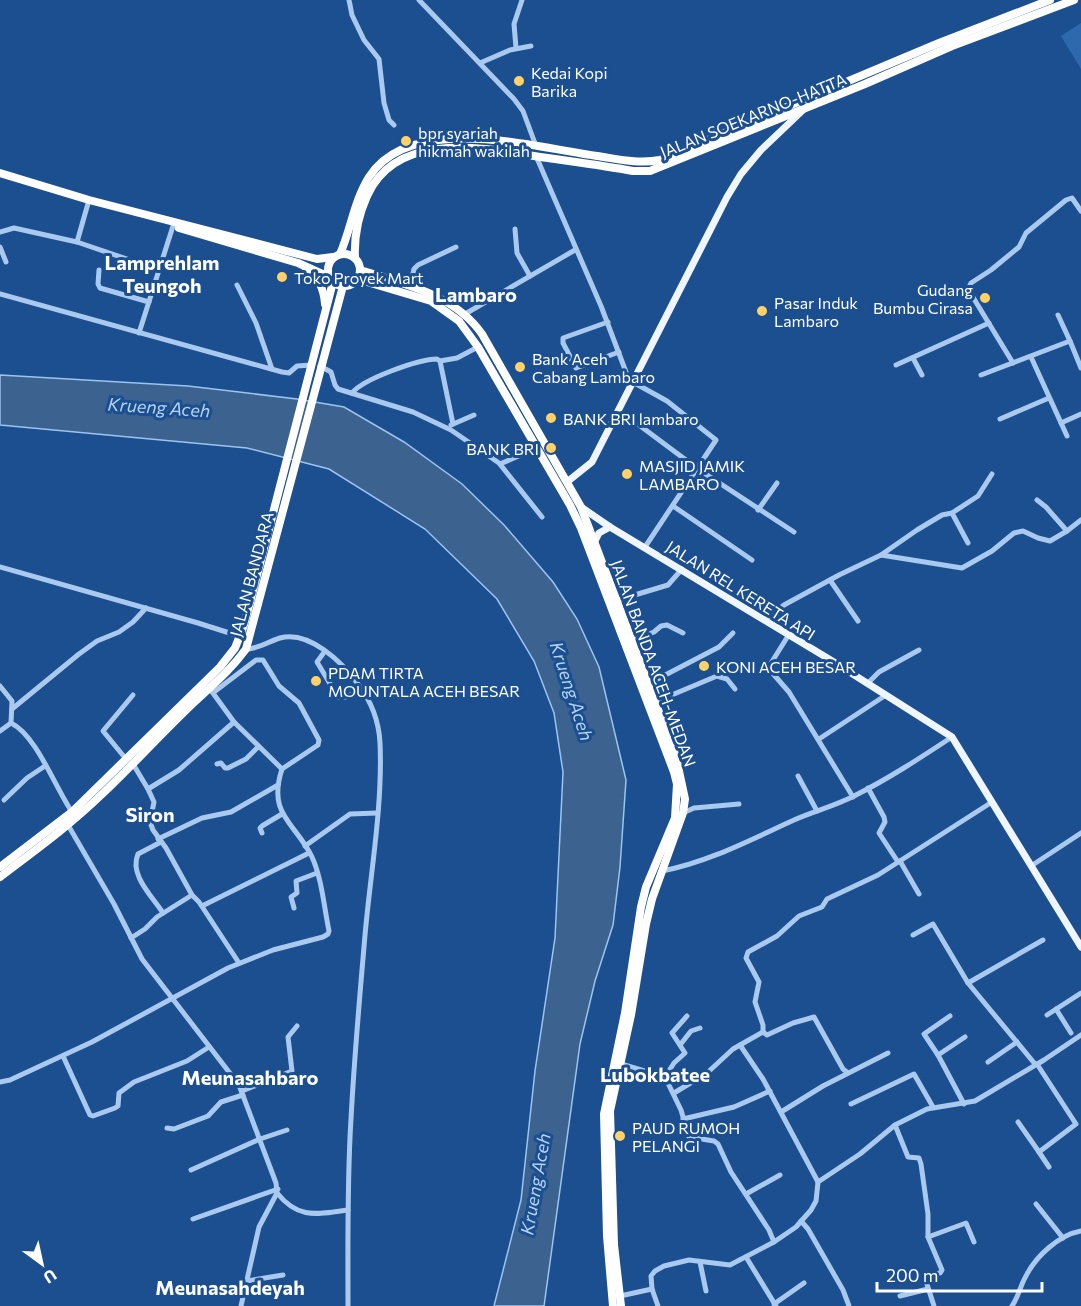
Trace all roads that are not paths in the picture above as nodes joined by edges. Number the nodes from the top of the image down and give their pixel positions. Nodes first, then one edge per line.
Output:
1 (349, 0) edge
2 (419, 0) edge
3 (522, 0) edge
4 (1050, 0) edge
5 (1074, 0) edge
6 (531, 46) dead end
7 (516, 48) junction
8 (480, 63) junction
9 (880, 73) junction
10 (804, 108) junction
11 (394, 125) dead end
12 (536, 146) junction
13 (536, 156) junction
14 (579, 158) junction
15 (0, 173) edge
16 (89, 200) junction
17 (1081, 211) edge
18 (148, 216) junction
19 (173, 225) junction
20 (515, 229) dead end
21 (0, 232) edge
22 (77, 242) junction
23 (456, 247) dead end
24 (0, 248) edge
25 (575, 250) junction
26 (337, 255) junction
27 (355, 258) junction
28 (6, 262) dead end
29 (298, 263) junction
30 (99, 270) dead end
31 (159, 270) junction
32 (359, 274) junction
33 (530, 276) junction
34 (331, 280) junction
35 (237, 285) dead end
36 (343, 286) junction
37 (410, 286) junction
38 (0, 294) edge
39 (150, 302) junction
40 (326, 311) junction
41 (465, 314) junction
42 (1058, 315) dead end
43 (608, 322) junction
44 (989, 323) junction
45 (139, 333) junction
46 (1070, 341) junction
47 (478, 347) junction
48 (619, 352) junction
49 (1031, 357) junction
50 (913, 358) junction
51 (440, 361) junction
52 (1013, 363) junction
53 (311, 364) junction
54 (896, 365) dead end
55 (320, 366) junction
56 (1081, 368) edge
57 (272, 369) junction
58 (922, 375) dead end
59 (981, 375) dead end
60 (633, 382) junction
61 (351, 393) junction
62 (1049, 398) junction
63 (617, 414) junction
64 (1081, 414) edge
65 (474, 415) dead end
66 (1000, 418) dead end
67 (1061, 423) junction
68 (452, 427) junction
69 (1067, 436) dead end
70 (537, 448) junction
71 (500, 464) junction
72 (698, 469) junction
73 (992, 474) dead end
74 (567, 482) junction
75 (777, 483) dead end
76 (1037, 500) dead end
77 (673, 506) junction
78 (581, 507) junction
79 (758, 510) junction
80 (952, 513) junction
81 (542, 517) dead end
82 (1081, 520) edge
83 (610, 527) junction
84 (1067, 531) junction
85 (794, 532) dead end
86 (595, 540) junction
87 (968, 543) dead end
88 (645, 547) junction
89 (881, 555) junction
90 (752, 560) dead end
91 (0, 567) edge
92 (682, 569) junction
93 (830, 580) junction
94 (618, 600) junction
95 (146, 609) junction
96 (764, 620) junction
97 (858, 621) dead end
98 (248, 627) junction
99 (683, 633) dead end
100 (733, 633) dead end
101 (239, 636) junction
102 (788, 636) junction
103 (631, 646) junction
104 (246, 649) junction
105 (256, 649) junction
106 (919, 650) dead end
107 (325, 651) junction
108 (259, 658) junction
109 (648, 684) junction
110 (867, 684) junction
111 (0, 687) edge
112 (362, 689) junction
113 (735, 689) dead end
114 (212, 691) junction
115 (133, 695) dead end
116 (886, 695) junction
117 (655, 702) junction
118 (183, 706) junction
119 (12, 709) junction
120 (234, 722) junction
121 (10, 723) junction
122 (0, 731) edge
123 (952, 737) junction
124 (819, 739) junction
125 (258, 747) junction
126 (130, 761) junction
127 (218, 764) dead end
128 (45, 766) junction
129 (282, 769) junction
130 (798, 776) dead end
131 (278, 785) junction
132 (868, 788) junction
133 (148, 789) junction
134 (853, 796) junction
135 (4, 800) dead end
136 (992, 802) junction
137 (740, 804) dead end
138 (817, 811) junction
139 (72, 812) junction
140 (377, 813) junction
141 (683, 813) junction
142 (282, 814) junction
143 (68, 825) junction
144 (262, 833) dead end
145 (1081, 833) edge
146 (160, 840) junction
147 (305, 846) junction
148 (309, 853) junction
149 (899, 861) junction
150 (1031, 866) junction
151 (0, 867) edge
152 (662, 871) junction
153 (316, 873) junction
154 (0, 877) edge
155 (919, 894) dead end
156 (192, 895) junction
157 (202, 906) junction
158 (294, 908) dead end
159 (163, 913) junction
160 (913, 935) dead end
161 (131, 938) junction
162 (1043, 940) dead end
163 (1081, 947) edge
164 (239, 963) junction
165 (968, 983) junction
166 (1081, 993) edge
167 (171, 998) junction
168 (1056, 1009) junction
169 (1047, 1015) dead end
170 (687, 1016) dead end
171 (950, 1016) dead end
172 (297, 1026) dead end
173 (700, 1028) dead end
174 (763, 1032) junction
175 (1071, 1033) dead end
176 (1081, 1035) edge
177 (965, 1037) dead end
178 (1017, 1042) junction
179 (680, 1045) junction
180 (740, 1045) junction
181 (209, 1047) junction
182 (888, 1053) dead end
183 (938, 1055) junction
184 (63, 1056) junction
185 (988, 1062) dead end
186 (621, 1064) junction
187 (1036, 1064) junction
188 (848, 1073) junction
189 (665, 1077) junction
190 (0, 1082) edge
191 (770, 1091) junction
192 (243, 1093) junction
193 (674, 1093) junction
194 (851, 1104) dead end
195 (964, 1104) junction
196 (933, 1107) junction
197 (781, 1112) junction
198 (683, 1119) junction
199 (1018, 1122) dead end
200 (895, 1125) junction
201 (167, 1128) dead end
202 (287, 1130) dead end
203 (260, 1139) junction
204 (1039, 1152) junction
205 (1049, 1167) dead end
206 (191, 1170) dead end
207 (780, 1174) dead end
208 (818, 1182) junction
209 (277, 1191) junction
210 (746, 1194) junction
211 (1036, 1204) dead end
212 (609, 1208) junction
213 (348, 1210) junction
214 (193, 1219) dead end
215 (801, 1221) junction
216 (1081, 1231) edge
217 (928, 1238) junction
218 (1063, 1238) junction
219 (774, 1242) junction
220 (974, 1242) dead end
221 (746, 1257) junction
222 (700, 1262) junction
223 (283, 1275) dead end
224 (247, 1281) junction
225 (804, 1282) dead end
226 (652, 1288) junction
227 (928, 1289) junction
228 (705, 1291) dead end
229 (620, 1296) junction
230 (900, 1296) dead end
231 (775, 1305) edge
232 (847, 1305) edge
233 (240, 1306) edge
234 (348, 1306) edge
235 (613, 1306) edge
236 (621, 1306) edge
237 (658, 1306) edge
238 (934, 1306) edge
239 (1012, 1306) edge

1 - 11 street
2 - 8 street
3 - 7 street
4 - 9 highway, JALAN SOEKARNO-HATTA
5 - 9 highway, JALAN SOEKARNO-HATTA
6 - 7 street
7 - 8 street
8 - 12 street
9 - 10 highway, JALAN SOEKARNO-HATTA
9 - 14 highway, JALAN SOEKARNO-HATTA
10 - 14 highway, JALAN SOEKARNO-HATTA
10 - 60 main road
12 - 14 highway, JALAN SOEKARNO-HATTA
12 - 26 highway, JALAN SOEKARNO-HATTA
13 - 14 highway, JALAN SOEKARNO-HATTA
13 - 25 street
13 - 27 highway, JALAN SOEKARNO-HATTA
15 - 16 highway
16 - 18 highway
16 - 22 street
17 - 44 street
18 - 19 highway
18 - 26 highway
19 - 29 highway
19 - 31 street
20 - 33 street
21 - 22 street
22 - 31 street
23 - 37 street
24 - 28 street
25 - 33 street
25 - 43 street
26 - 27 highway
26 - 34 highway
27 - 32 highway
29 - 34 highway
29 - 40 highway
30 - 39 street
31 - 39 street
32 - 36 highway
32 - 37 highway, JALAN BANDA ACEH-MEDAN
32 - 47 highway, JALAN BANDA ACEH-MEDAN
33 - 41 street
34 - 36 highway
34 - 40 highway, JALAN BANDARA
35 - 57 street
36 - 55 highway, JALAN BANDARA
37 - 41 highway, JALAN BANDA ACEH-MEDAN
38 - 45 street
39 - 45 street
40 - 53 highway, JALAN BANDARA
41 - 74 highway, JALAN BANDA ACEH-MEDAN
42 - 46 street
43 - 48 street
43 - 48 street
44 - 50 street
44 - 52 street
45 - 57 street
46 - 49 street
46 - 56 street
47 - 51 street
47 - 70 highway, JALAN BANDA ACEH-MEDAN
48 - 60 street
49 - 52 street
49 - 62 street
50 - 54 street
50 - 58 street
51 - 61 street
51 - 68 street
52 - 59 street
53 - 57 street
53 - 98 highway, JALAN BANDARA
55 - 61 street
55 - 98 highway, JALAN BANDARA
60 - 63 main road
60 - 72 street
61 - 68 street
62 - 66 street
62 - 67 street
63 - 72 street
63 - 74 main road
64 - 67 street
65 - 68 street
67 - 69 street
68 - 71 street
70 - 71 street
70 - 103 highway, JALAN BANDA ACEH-MEDAN
71 - 81 street
72 - 77 street
72 - 79 street
73 - 80 street
74 - 78 highway, JALAN BANDA ACEH-MEDAN
75 - 79 street
76 - 84 street
77 - 88 street
77 - 90 street
78 - 83 main road, JALAN REL KERETA API
78 - 86 highway, JALAN BANDA ACEH-MEDAN
79 - 85 street
80 - 87 street
80 - 89 street
82 - 84 street
83 - 86 main road
83 - 88 main road, JALAN REL KERETA API
84 - 89 street
86 - 94 highway, JALAN BANDA ACEH-MEDAN
88 - 92 main road, JALAN REL KERETA API
89 - 93 street
91 - 95 street
92 - 94 street
92 - 96 main road, JALAN REL KERETA API
93 - 96 street
93 - 97 street
94 - 103 highway, JALAN BANDA ACEH-MEDAN
95 - 101 street
95 - 119 street
96 - 102 main road, JALAN REL KERETA API
98 - 101 highway, JALAN BANDARA
98 - 104 highway, JALAN BANDARA
99 - 103 street
100 - 109 street
101 - 118 highway, JALAN BANDARA
102 - 110 main road, JALAN REL KERETA API
102 - 124 street
103 - 109 highway, JALAN BANDA ACEH-MEDAN
103 - 212 highway, JALAN BANDA ACEH-MEDAN
104 - 105 street
104 - 114 highway, JALAN BANDARA
105 - 107 street
105 - 108 street
106 - 110 street
107 - 112 street
107 - 112 street
108 - 114 street
108 - 129 street
109 - 117 highway, JALAN BANDA ACEH-MEDAN
110 - 116 main road, JALAN REL KERETA API
111 - 119 street
112 - 140 street
113 - 117 street
114 - 118 highway, JALAN BANDARA
114 - 120 street
115 - 126 street
116 - 123 main road, JALAN REL KERETA API
116 - 124 street
117 - 141 highway, JALAN BANDA ACEH-MEDAN
118 - 126 highway, JALAN BANDARA
119 - 121 street
120 - 125 street
120 - 133 street
121 - 122 street
121 - 128 street
123 - 132 street
123 - 136 main road, JALAN REL KERETA API
124 - 134 street
125 - 127 street
125 - 129 street
126 - 133 street
126 - 139 highway, JALAN BANDARA
126 - 143 highway, JALAN BANDARA
128 - 135 street
128 - 139 street
129 - 131 street
130 - 138 street
131 - 142 street
131 - 146 street
132 - 134 street
132 - 149 street
133 - 146 street
134 - 138 street
136 - 149 street
136 - 150 main road, JALAN REL KERETA API
137 - 141 street
138 - 152 street
139 - 151 highway, JALAN BANDARA
140 - 147 street
140 - 213 street
141 - 152 highway, JALAN BANDA ACEH-MEDAN
142 - 144 street
142 - 147 street
143 - 154 highway, JALAN BANDARA
143 - 161 street
145 - 150 street
146 - 156 street
146 - 159 street
147 - 148 street
148 - 153 street
148 - 157 street
149 - 155 street
149 - 174 street
150 - 163 main road, JALAN REL KERETA API
152 - 186 highway, JALAN BANDA ACEH-MEDAN
153 - 158 street
153 - 164 street
156 - 157 street
156 - 159 street
157 - 164 street
159 - 161 street
160 - 165 street
161 - 167 street
162 - 165 street
164 - 167 street
165 - 178 street
166 - 168 street
167 - 181 street
167 - 184 street
168 - 169 street
168 - 175 street
170 - 179 street
171 - 183 street
172 - 192 street
173 - 179 street
174 - 180 street
174 - 188 street
176 - 187 street
177 - 183 street
178 - 185 street
178 - 187 street
179 - 189 street
180 - 191 street
180 - 193 street
181 - 184 street
181 - 192 street
182 - 188 street
183 - 195 street
184 - 190 street
186 - 189 street
186 - 212 highway, JALAN BANDA ACEH-MEDAN
187 - 195 street
187 - 204 street
188 - 197 street
189 - 193 street
191 - 197 street
191 - 198 street
192 - 201 street
192 - 203 street
193 - 198 street
194 - 196 street
195 - 196 street
196 - 200 street
197 - 208 street
198 - 210 street
199 - 204 street
200 - 208 street
200 - 217 street
202 - 203 street
203 - 206 street
203 - 209 street
204 - 205 street
207 - 210 street
208 - 215 street
209 - 213 street
209 - 214 street
209 - 224 street
210 - 219 street
211 - 218 street
212 - 229 highway, JALAN BANDA ACEH-MEDAN
212 - 235 highway, JALAN BANDA ACEH-MEDAN
213 - 234 street
215 - 219 street
215 - 232 street
216 - 218 street
217 - 220 street
217 - 227 street
218 - 239 street
219 - 221 street
221 - 222 street
221 - 231 street
222 - 226 street
222 - 228 street
223 - 224 street
224 - 233 street
225 - 231 street
226 - 229 street
226 - 237 street
227 - 230 street
227 - 238 street
229 - 236 highway, JALAN BANDA ACEH-MEDAN

